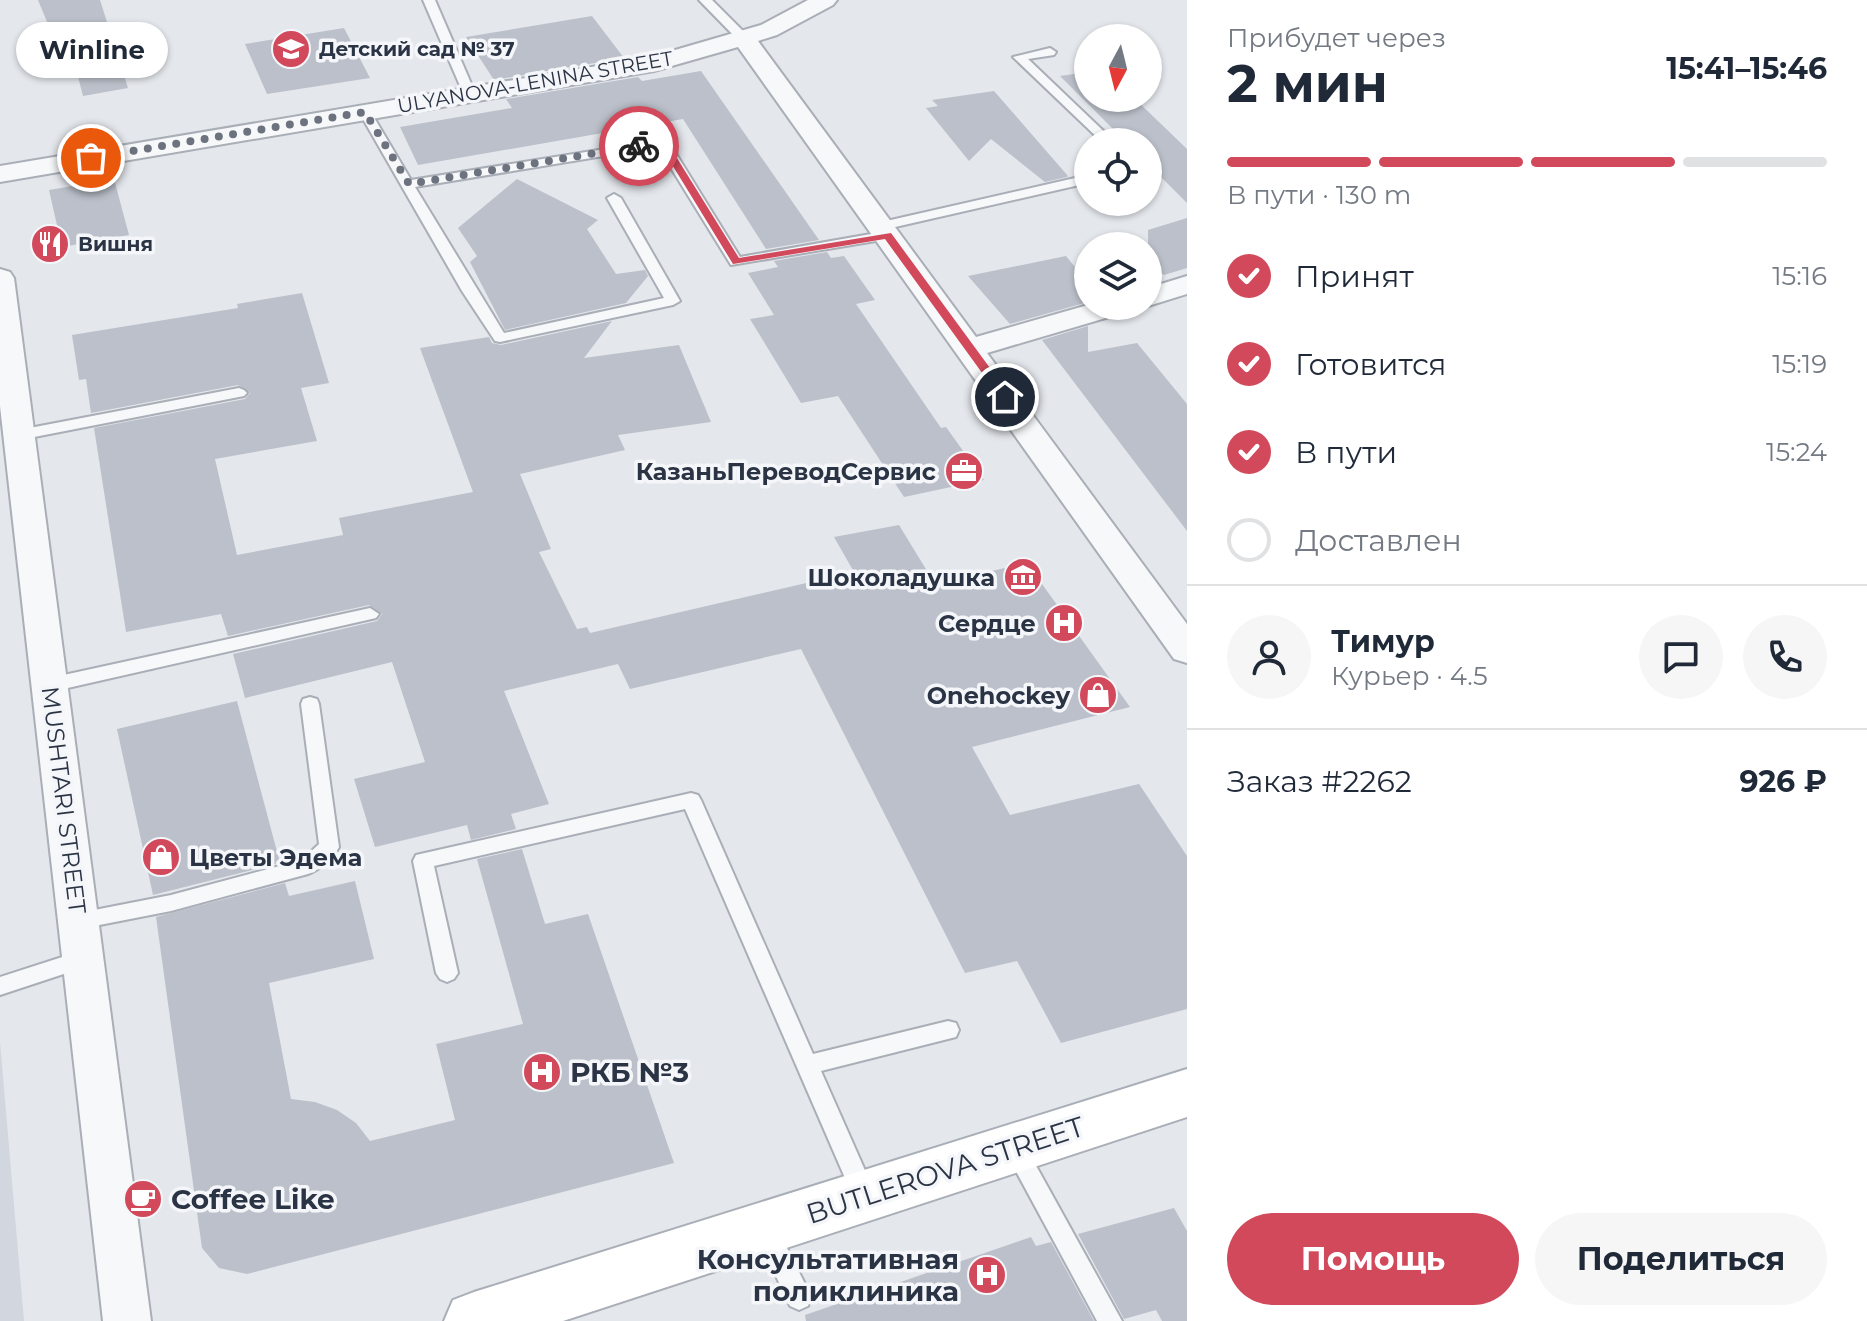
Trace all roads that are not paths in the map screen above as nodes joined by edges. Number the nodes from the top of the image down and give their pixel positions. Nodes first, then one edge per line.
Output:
1 (429, 0) edge
2 (705, 0) edge
3 (825, 0) edge
4 (744, 39) junction
5 (1050, 52) dead end
6 (470, 95) junction
7 (365, 112) junction
8 (1094, 128) edge
9 (0, 174) edge
10 (1074, 183) edge
11 (409, 184) junction
12 (614, 198) dead end
13 (885, 231) junction
14 (0, 278) edge
15 (1187, 285) edge
16 (1162, 293) edge
17 (1074, 318) edge
18 (971, 348) junction
19 (5, 359) edge
20 (239, 393) dead end
21 (19, 435) junction
22 (370, 614) dead end
23 (1187, 650) edge
24 (50, 685) junction
25 (310, 704) dead end
26 (81, 940) junction
27 (447, 973) dead end
28 (0, 986) edge
29 (948, 1030) dead end
30 (807, 1065) junction
31 (1187, 1093) edge
32 (1014, 1148) junction
33 (865, 1195) junction
34 (765, 1228) junction
35 (799, 1298) dead end
36 (127, 1321) edge
37 (474, 1321) edge
38 (1110, 1321) edge

1 - 6 lane
2 - 4 lane
3 - 4 street, ULYANOVA-LENINA STREET
4 - 6 street, ULYANOVA-LENINA STREET
4 - 13 street
5 - 8 lane
6 - 7 street, ULYANOVA-LENINA STREET
7 - 9 street, ULYANOVA-LENINA STREET
7 - 11 lane
10 - 13 lane
11 - 12 lane
11 - 13 lane
13 - 18 street
14 - 19 street, MUSHTARI STREET
15 - 16 street
17 - 18 street
18 - 23 street
19 - 21 street, MUSHTARI STREET
20 - 21 lane
21 - 24 street, MUSHTARI STREET
22 - 24 lane
24 - 26 street, MUSHTARI STREET
25 - 26 lane
26 - 28 lane
26 - 36 street, MUSHTARI STREET
27 - 30 lane
29 - 30 lane
30 - 33 lane
31 - 32 main road, BUTLEROVA STREET
32 - 33 main road, BUTLEROVA STREET
32 - 38 lane
33 - 34 main road, BUTLEROVA STREET
34 - 35 lane
34 - 37 main road, BUTLEROVA STREET

